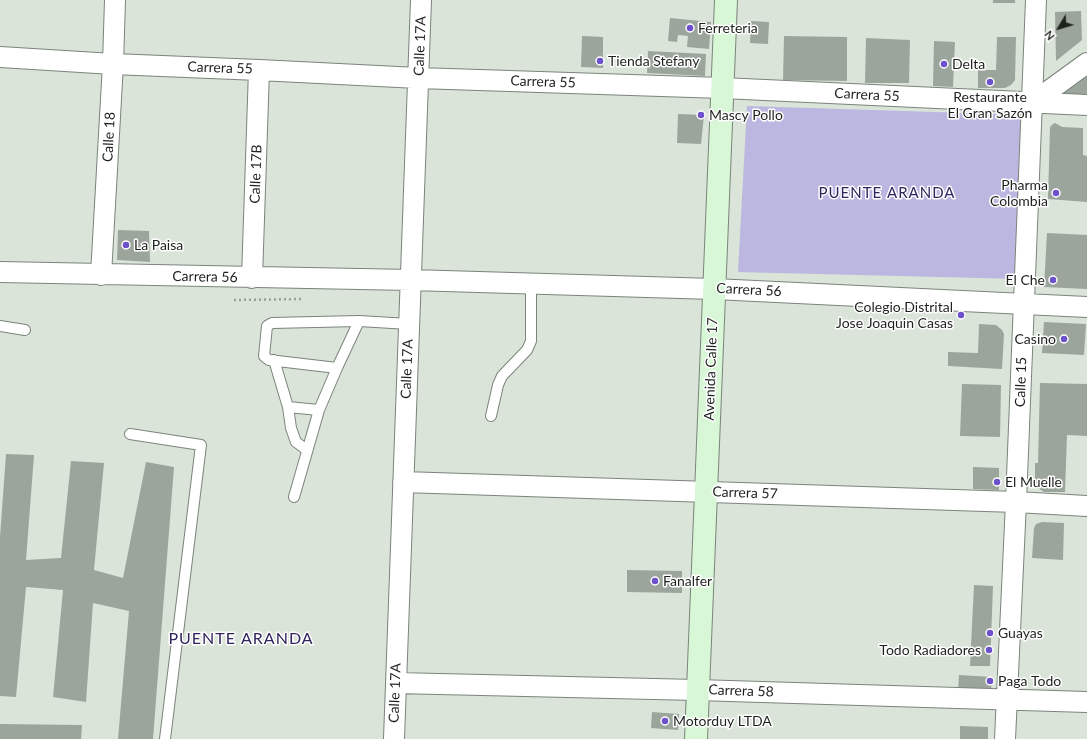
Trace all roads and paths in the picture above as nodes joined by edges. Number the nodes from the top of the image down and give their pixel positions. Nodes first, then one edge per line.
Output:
1 (115, 0) edge
2 (421, 0) edge
3 (726, 0) edge
4 (1036, 0) edge
5 (0, 57) edge
6 (1087, 63) edge
7 (113, 64) junction
8 (259, 70) junction
9 (418, 78) junction
10 (722, 88) junction
11 (1032, 103) junction
12 (1087, 105) edge
13 (0, 272) edge
14 (101, 275) junction
15 (252, 278) junction
16 (411, 280) junction
17 (531, 284) junction
18 (714, 289) junction
19 (1024, 304) junction
20 (1087, 307) edge
21 (359, 321) junction
22 (409, 324) junction
23 (0, 326) edge
24 (25, 330) dead end
25 (274, 360) junction
26 (337, 368) junction
27 (288, 407) junction
28 (319, 410) junction
29 (491, 416) dead end
30 (130, 434) dead end
31 (307, 450) junction
32 (403, 482) junction
33 (707, 491) junction
34 (294, 497) dead end
35 (1016, 502) junction
36 (1087, 506) edge
37 (396, 683) junction
38 (697, 690) junction
39 (1007, 700) junction
40 (1087, 702) edge
41 (165, 739) edge
42 (394, 739) edge
43 (696, 739) edge
44 (1005, 739) edge

1 - 7 street, Calle 18
2 - 9 street, Calle 17A
3 - 10 street, Avenida Calle 17
4 - 11 street, Calle 15
5 - 7 street, Carrera 55
6 - 11 street
7 - 8 street, Carrera 55
7 - 14 street, Calle 18
8 - 9 street, Carrera 55
8 - 15 street, Calle 17B
9 - 10 street, Carrera 55
9 - 16 street, Calle 17A
10 - 11 street, Carrera 55
10 - 18 street, Avenida Calle 17
11 - 12 street, Carrera 55
11 - 19 street, Calle 15
13 - 14 street, Carrera 56
14 - 15 street, Carrera 56
15 - 16 street, Carrera 56
16 - 17 street, Carrera 56
16 - 22 street, Calle 17A
17 - 18 street, Carrera 56
17 - 29 lane
18 - 19 street, Carrera 56
18 - 33 street, Avenida Calle 17
19 - 20 street, Carrera 56
19 - 35 street, Calle 15
21 - 22 lane
21 - 25 lane
21 - 26 lane
22 - 32 street, Calle 17A
23 - 24 lane
25 - 26 lane
25 - 27 lane
26 - 28 lane
27 - 28 lane
27 - 31 lane
28 - 31 lane
30 - 41 lane
31 - 34 lane
32 - 33 street, Carrera 57
32 - 37 street, Calle 17A
33 - 35 street, Carrera 57
33 - 38 street, Avenida Calle 17
35 - 36 street, Carrera 57
35 - 39 street, Calle 15
37 - 38 street, Carrera 58
37 - 42 street, Calle 17A
38 - 39 street, Carrera 58
38 - 43 street, Avenida Calle 17
39 - 40 street, Carrera 58
39 - 44 street, Calle 15

